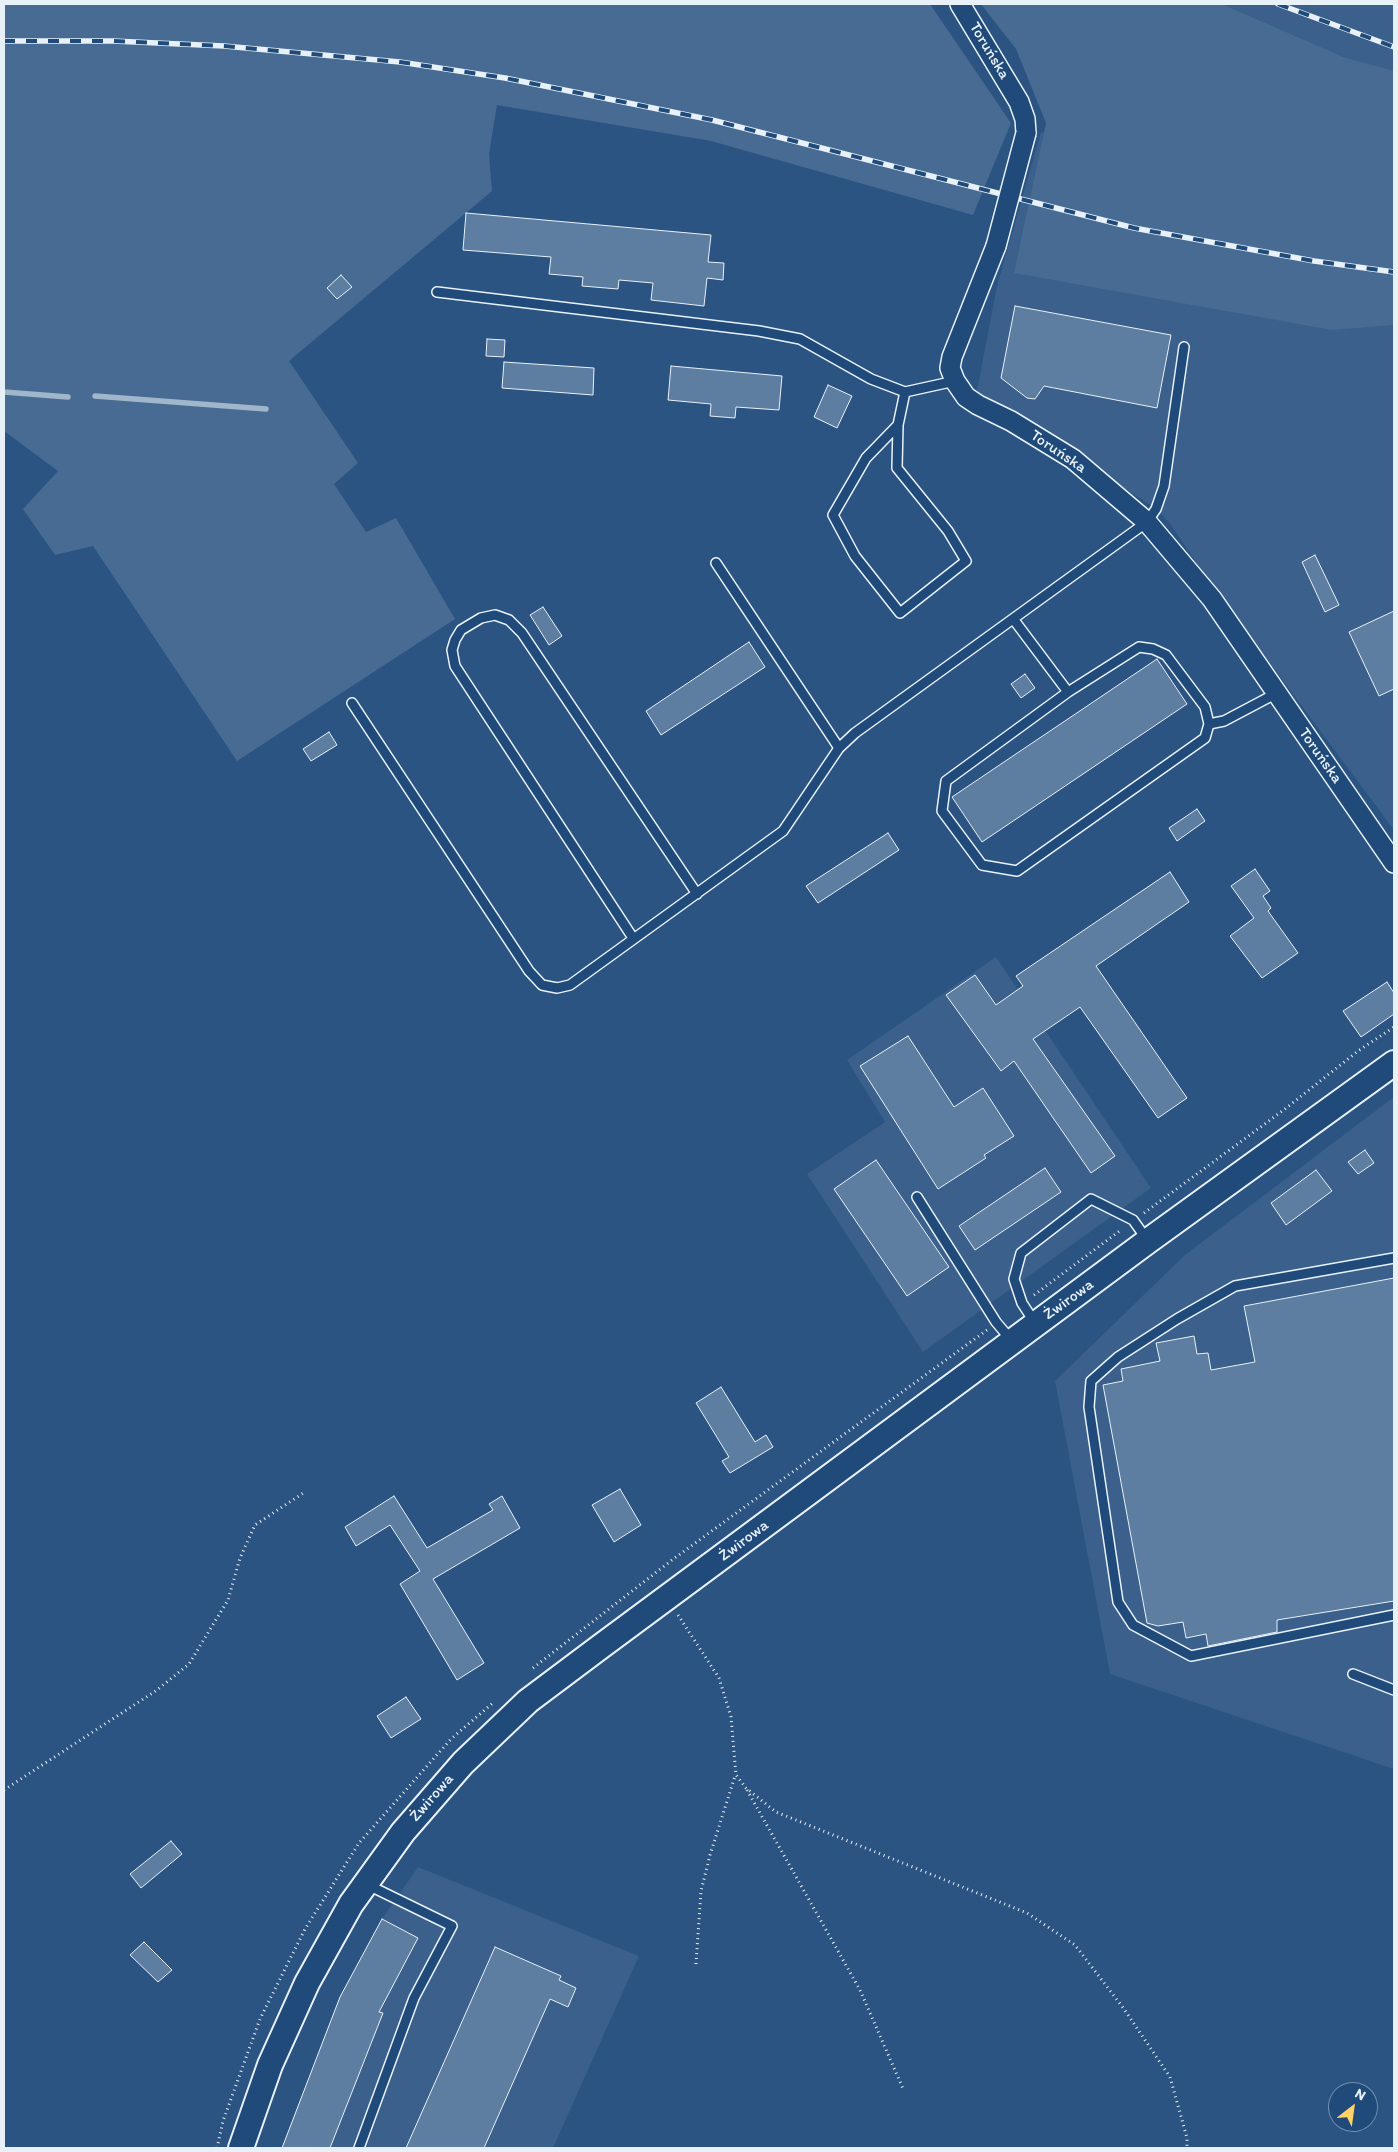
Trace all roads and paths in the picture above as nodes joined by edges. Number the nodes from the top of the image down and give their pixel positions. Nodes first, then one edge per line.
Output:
1 (960, 4) edge
2 (437, 292) dead end
3 (1184, 347) dead end
4 (955, 381) junction
5 (905, 392) junction
6 (898, 425) junction
7 (1147, 522) junction
8 (716, 563) dead end
9 (1014, 620) junction
10 (1068, 692) junction
11 (1277, 693) junction
12 (352, 703) dead end
13 (1209, 724) junction
14 (839, 748) junction
15 (1394, 863) edge
16 (697, 894) junction
17 (633, 938) junction
18 (1394, 1063) edge
19 (917, 1197) dead end
20 (1148, 1241) junction
21 (1394, 1258) edge
22 (1036, 1324) junction
23 (1012, 1342) junction
24 (305, 1492) dead end
25 (666, 1598) junction
26 (1394, 1616) edge
27 (1353, 1674) dead end
28 (1394, 1690) edge
29 (736, 1775) junction
30 (746, 1788) junction
31 (4, 1790) edge
32 (366, 1884) junction
33 (696, 1964) dead end
34 (904, 2091) dead end
35 (241, 2148) edge
36 (359, 2148) edge
37 (1187, 2148) edge

1 - 4 street, Toruńska, bridge
2 - 5 lane
3 - 7 lane
4 - 5 lane
4 - 7 street, Toruńska
5 - 6 lane
6 - 6 lane
7 - 9 lane
7 - 11 street, Toruńska
8 - 14 lane
9 - 10 lane
9 - 14 lane
10 - 13 lane
10 - 13 lane
11 - 13 lane
11 - 15 street, Toruńska
12 - 17 lane
14 - 16 lane
16 - 17 lane
16 - 17 lane
18 - 20 street, Żwirowa
19 - 23 lane
20 - 22 street, Żwirowa
20 - 22 lane
21 - 26 lane
22 - 23 street, Żwirowa
23 - 25 street, Żwirowa
24 - 31 path
25 - 29 path
25 - 32 street, Żwirowa
27 - 28 lane
29 - 30 path
29 - 33 path
30 - 34 path
30 - 37 path
32 - 35 street, Żwirowa
32 - 36 lane

